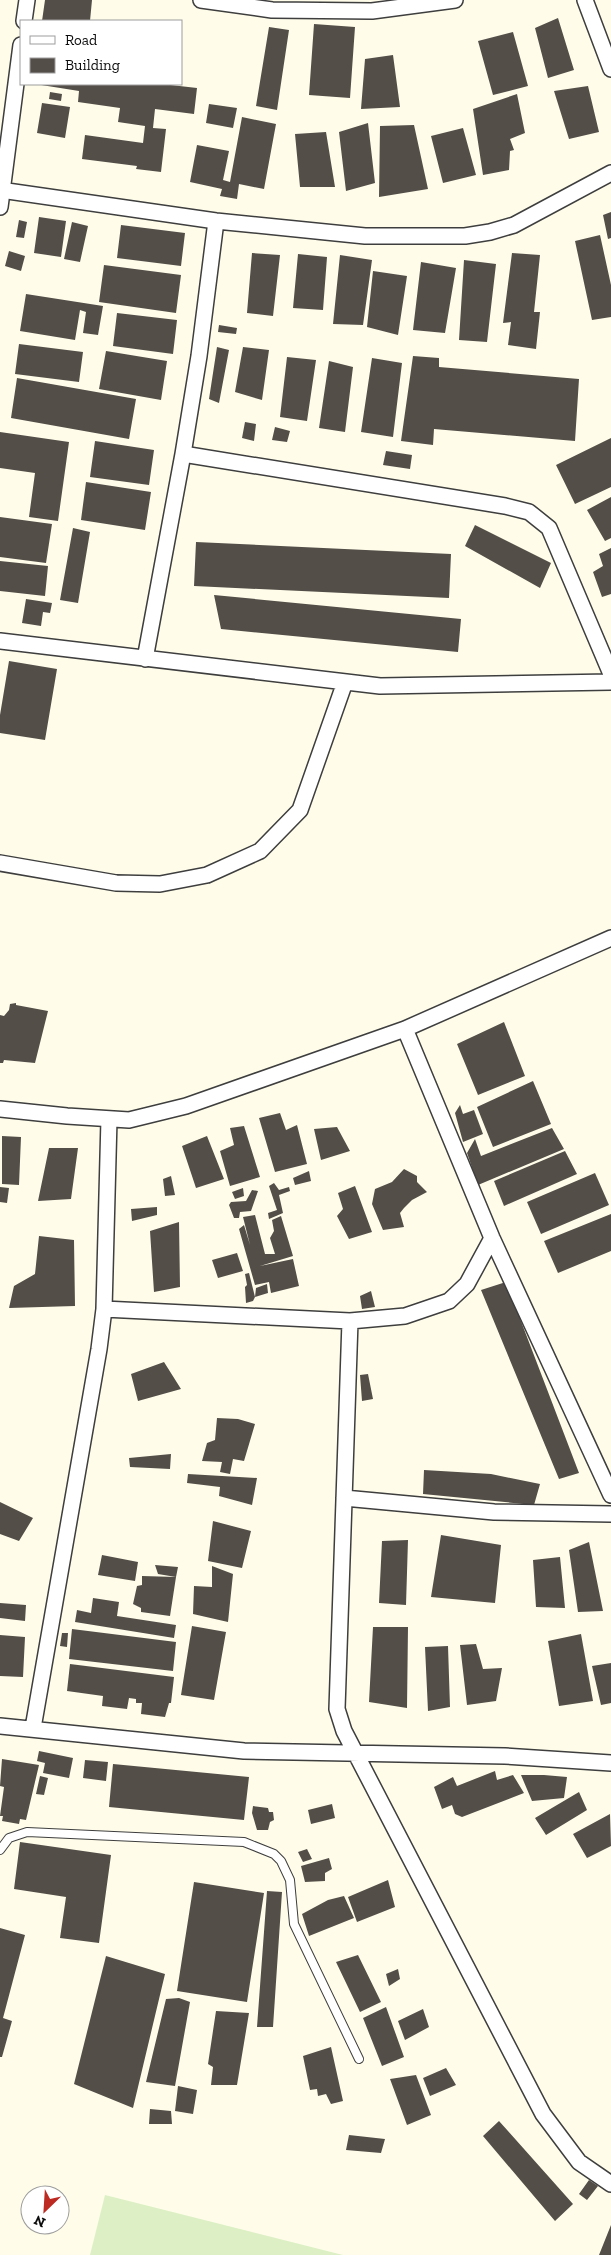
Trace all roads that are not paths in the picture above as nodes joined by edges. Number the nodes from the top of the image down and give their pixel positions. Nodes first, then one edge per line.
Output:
1 (27, 0) edge
2 (202, 0) edge
3 (455, 0) edge
4 (586, 0) edge
5 (24, 20) edge
6 (20, 54) edge
7 (611, 69) edge
8 (611, 173) edge
9 (2, 190) edge
10 (0, 207) edge
11 (216, 220) junction
12 (183, 454) junction
13 (0, 641) edge
14 (145, 659) junction
15 (611, 674) edge
16 (345, 682) junction
17 (611, 682) edge
18 (0, 863) edge
19 (611, 938) edge
20 (405, 1029) junction
21 (0, 1109) edge
22 (109, 1119) junction
23 (492, 1238) junction
24 (104, 1309) junction
25 (350, 1321) junction
26 (611, 1495) edge
27 (344, 1498) junction
28 (611, 1514) edge
29 (0, 1726) edge
30 (33, 1728) junction
31 (355, 1752) junction
32 (611, 1763) edge
33 (0, 1850) edge
34 (359, 2059) dead end
35 (611, 2184) edge

1 - 5 street
2 - 3 street
4 - 7 street
6 - 9 street
8 - 11 street
9 - 10 street
9 - 11 street
11 - 12 street
12 - 14 street
12 - 15 street
13 - 14 street
14 - 16 street
16 - 17 street
16 - 18 street
19 - 20 street
20 - 22 street
20 - 23 street
21 - 22 street
22 - 24 street
23 - 25 street
23 - 26 street
24 - 25 street
24 - 30 street
25 - 27 street
27 - 28 street
27 - 31 street
29 - 30 street
30 - 31 street
31 - 32 street
31 - 35 street
33 - 34 lane

